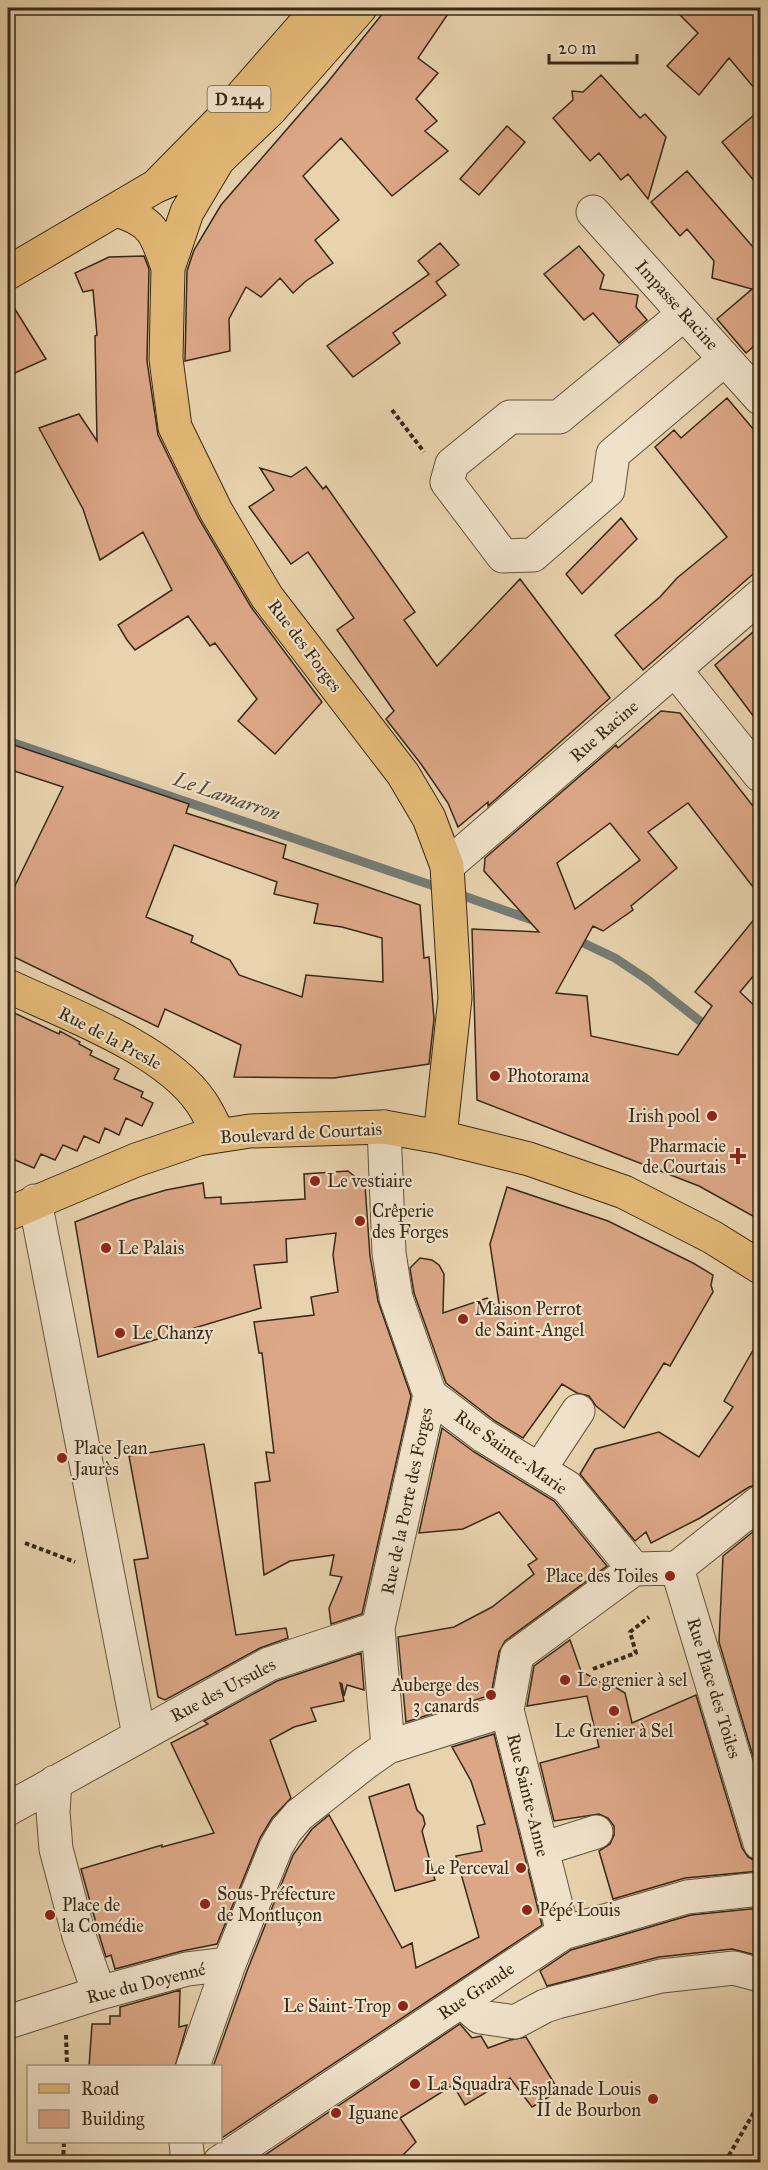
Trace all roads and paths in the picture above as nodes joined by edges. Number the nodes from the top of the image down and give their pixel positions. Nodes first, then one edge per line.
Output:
1 (319, 8) edge
2 (360, 8) edge
3 (218, 160) junction
4 (156, 186) junction
5 (116, 210) junction
6 (593, 212) dead end
7 (168, 268) junction
8 (8, 273) edge
9 (684, 314) junction
10 (725, 359) junction
11 (760, 398) edge
12 (392, 410) dead end
13 (447, 482) junction
14 (760, 596) edge
15 (675, 670) junction
16 (760, 775) edge
17 (447, 866) junction
18 (8, 986) edge
19 (384, 1127) junction
20 (219, 1135) junction
21 (440, 1137) junction
22 (21, 1207) edge
23 (760, 1267) edge
24 (430, 1395) junction
25 (578, 1411) dead end
26 (539, 1470) junction
27 (760, 1502) edge
28 (25, 1543) dead end
29 (677, 1568) junction
30 (634, 1569) junction
31 (108, 1575) junction
32 (649, 1617) dead end
33 (378, 1628) junction
34 (593, 1669) dead end
35 (507, 1710) junction
36 (139, 1735) junction
37 (388, 1747) junction
38 (56, 1782) junction
39 (8, 1809) edge
40 (596, 1833) dead end
41 (760, 1843) edge
42 (542, 1849) junction
43 (760, 1889) edge
44 (563, 1934) junction
45 (229, 1964) junction
46 (747, 1972) edge
47 (99, 1993) junction
48 (461, 2001) junction
49 (760, 2019) edge
50 (8, 2022) edge
51 (760, 2033) edge
52 (194, 2065) edge
53 (760, 2102) edge
54 (64, 2143) edge
55 (186, 2143) edge
56 (63, 2162) edge
57 (188, 2163) edge
58 (220, 2163) edge
59 (725, 2163) edge

1 - 4 main road, D 2144
2 - 3 main road, D 2144
3 - 4 main road, D 2144
3 - 7 main road, Rue des Forges
4 - 5 main road, D 2144
5 - 7 main road
5 - 8 main road, D 2144
6 - 9 street, Impasse Racine
7 - 17 main road, Rue des Forges
9 - 10 street, Impasse Racine
9 - 13 street
10 - 11 street, Impasse Racine
10 - 13 street
12 - 13 path
14 - 15 street, Rue Racine
15 - 16 street
15 - 17 street, Rue Racine
17 - 21 main road, Rue des Forges
18 - 20 main road, Rue de la Presle
19 - 20 main road, Boulevard de Courtais
19 - 21 main road, Boulevard de Courtais
19 - 24 street, Rue de la Porte des Forges
20 - 22 main road, Boulevard de Courtais
21 - 23 main road, Boulevard de Courtais
22 - 31 street
24 - 26 street, Rue Sainte-Marie
24 - 33 street, Rue de la Porte des Forges
25 - 26 street
26 - 30 street, Rue Sainte-Marie
27 - 29 street
28 - 31 path
29 - 30 street
29 - 41 street, Rue Place des Toiles
30 - 35 street, Rue Sainte-Anne
31 - 36 street
32 - 34 path
33 - 36 street, Rue des Ursules
33 - 37 street, Rue de la Porte des Forges
35 - 37 street
35 - 42 street, Rue Sainte-Anne
36 - 38 street
37 - 45 street
38 - 39 street
38 - 47 street
40 - 42 street
42 - 44 street, Rue Sainte-Anne
43 - 44 street, Rue Grande
44 - 48 street, Rue Grande
45 - 47 street, Rue du Doyenné
45 - 52 street
46 - 48 street
47 - 50 street, Rue du Doyenné
48 - 58 street, Rue Grande
49 - 51 path
53 - 59 path
54 - 56 path
55 - 57 street

